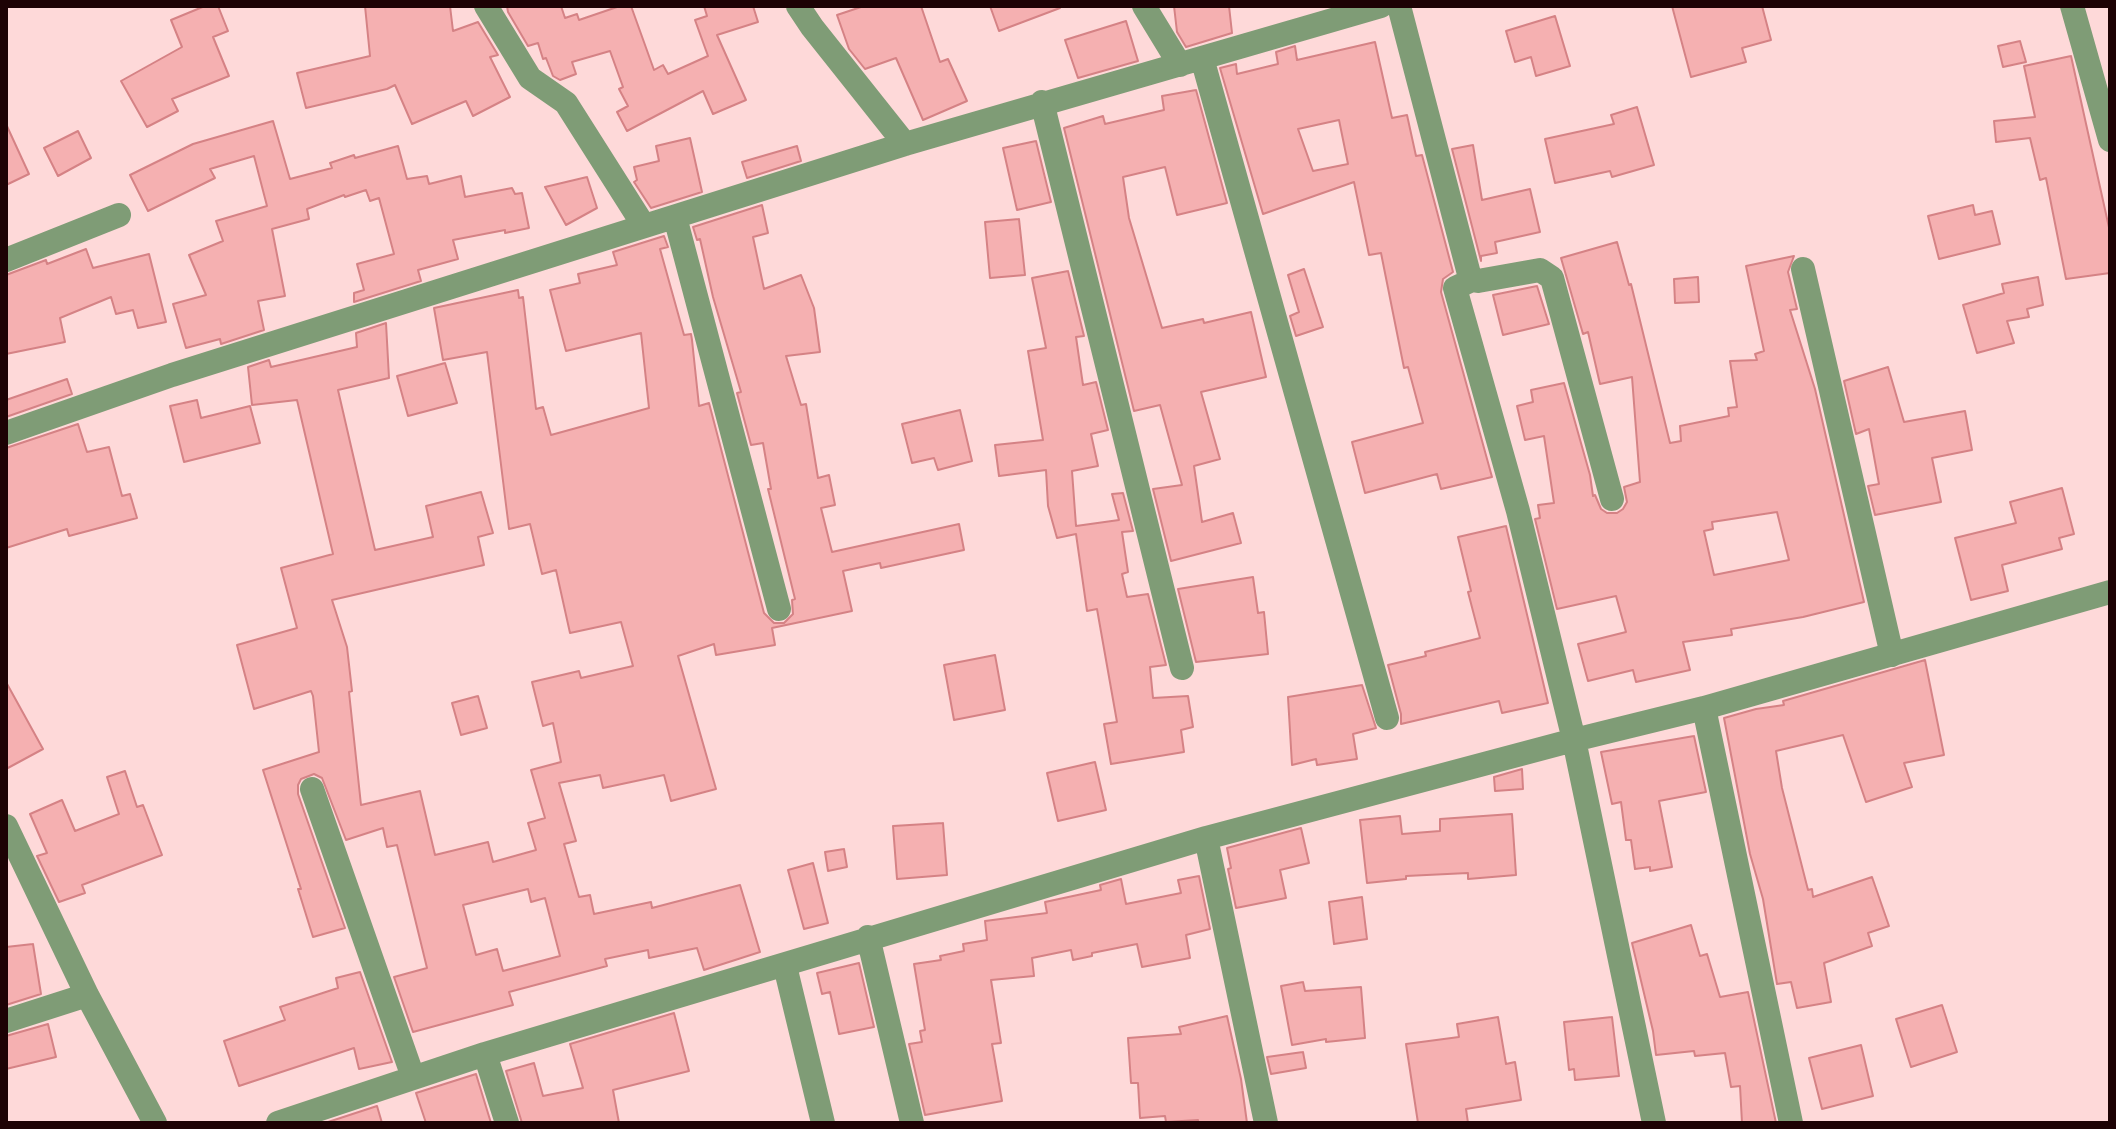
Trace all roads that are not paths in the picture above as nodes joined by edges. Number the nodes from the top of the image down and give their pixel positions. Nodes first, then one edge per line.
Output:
1 (486, 6) edge
2 (798, 6) edge
3 (1144, 6) edge
4 (1381, 6) edge
5 (1399, 6) edge
6 (2072, 6) edge
7 (1191, 61) junction
8 (1042, 102) junction
9 (2110, 140) edge
10 (905, 144) junction
11 (119, 215) dead end
12 (675, 217) junction
13 (644, 226) junction
14 (6, 260) edge
15 (1803, 269) dead end
16 (1472, 280) junction
17 (6, 433) edge
18 (1612, 499) dead end
19 (2110, 592) edge
20 (779, 609) dead end
21 (1892, 655) junction
22 (1182, 668) dead end
23 (1704, 708) junction
24 (1387, 718) dead end
25 (1574, 740) junction
26 (312, 789) dead end
27 (6, 826) edge
28 (1206, 838) junction
29 (868, 937) junction
30 (785, 966) junction
31 (87, 995) junction
32 (6, 1021) edge
33 (485, 1054) junction
34 (413, 1077) junction
35 (155, 1123) edge
36 (278, 1123) edge
37 (507, 1123) edge
38 (823, 1123) edge
39 (912, 1123) edge
40 (1266, 1123) edge
41 (1654, 1123) edge
42 (1791, 1123) edge

1 - 13 street
2 - 10 street
3 - 7 street
4 - 7 street
5 - 16 street
6 - 9 street
7 - 8 street
7 - 24 street
8 - 10 street
8 - 22 street
10 - 12 street
11 - 14 street
12 - 13 street
12 - 20 street
13 - 17 street
15 - 21 street
16 - 18 street
16 - 25 street
19 - 21 street
21 - 23 street
23 - 25 street
23 - 42 street
25 - 28 street
25 - 41 street
26 - 34 street
27 - 31 street
28 - 29 street
28 - 40 street
29 - 30 street
29 - 39 street
30 - 33 street
30 - 38 street
31 - 32 street
31 - 35 street
33 - 34 street
33 - 37 street
34 - 36 street

